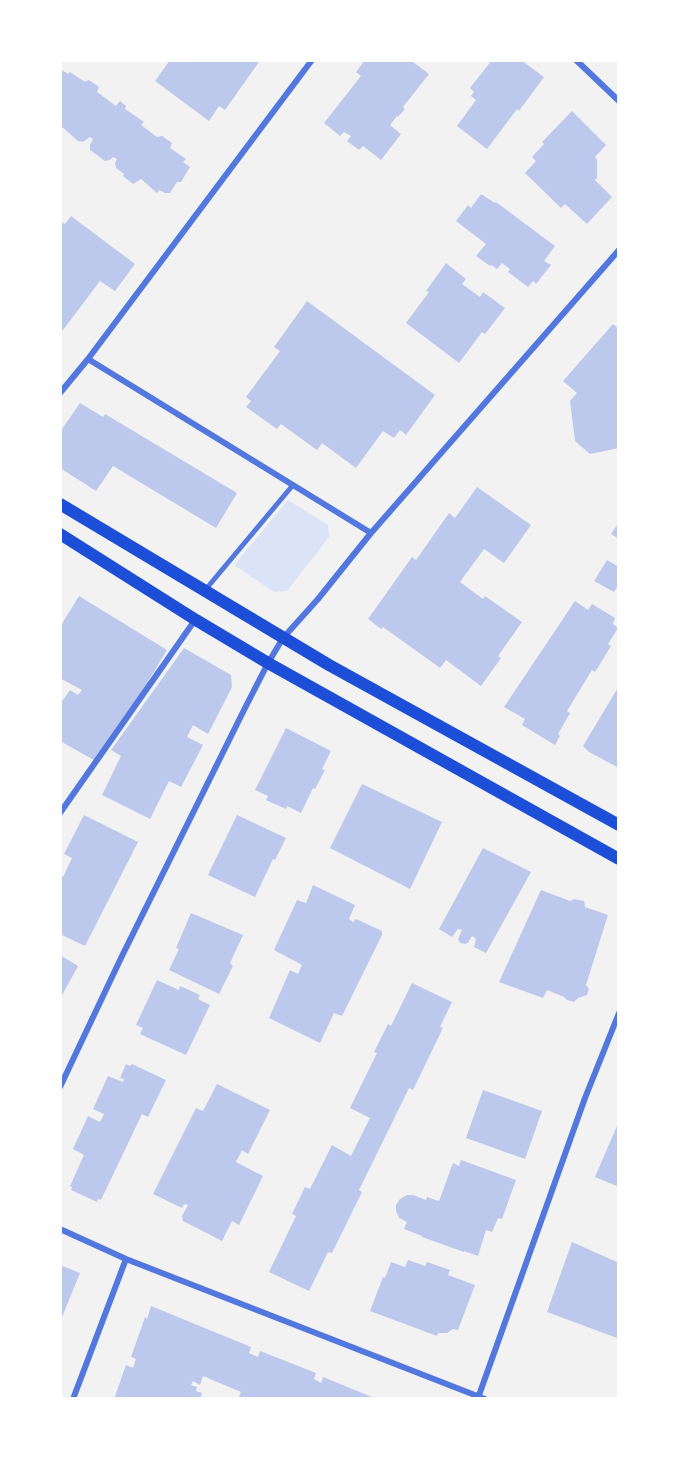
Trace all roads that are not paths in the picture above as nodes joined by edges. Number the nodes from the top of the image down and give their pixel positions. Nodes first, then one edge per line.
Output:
1 (312, 60) edge
2 (576, 60) edge
3 (619, 101) edge
4 (619, 250) edge
5 (88, 359) junction
6 (60, 393) edge
7 (293, 485) junction
8 (60, 504) edge
9 (371, 533) junction
10 (60, 534) edge
11 (206, 590) junction
12 (196, 620) junction
13 (284, 638) junction
14 (267, 663) junction
15 (60, 813) edge
16 (619, 825) edge
17 (619, 859) edge
18 (619, 1013) edge
19 (60, 1087) edge
20 (60, 1229) edge
21 (126, 1259) junction
22 (480, 1398) edge
23 (73, 1399) edge

1 - 5 street
2 - 3 street
4 - 9 street
5 - 6 street
5 - 7 street
7 - 9 street
7 - 11 street
8 - 11 main road
9 - 13 street
10 - 12 main road
11 - 13 main road
12 - 14 main road
12 - 15 street
13 - 14 street
13 - 16 main road
14 - 17 main road
14 - 19 street
18 - 22 street
20 - 21 street
21 - 22 street
21 - 23 street

